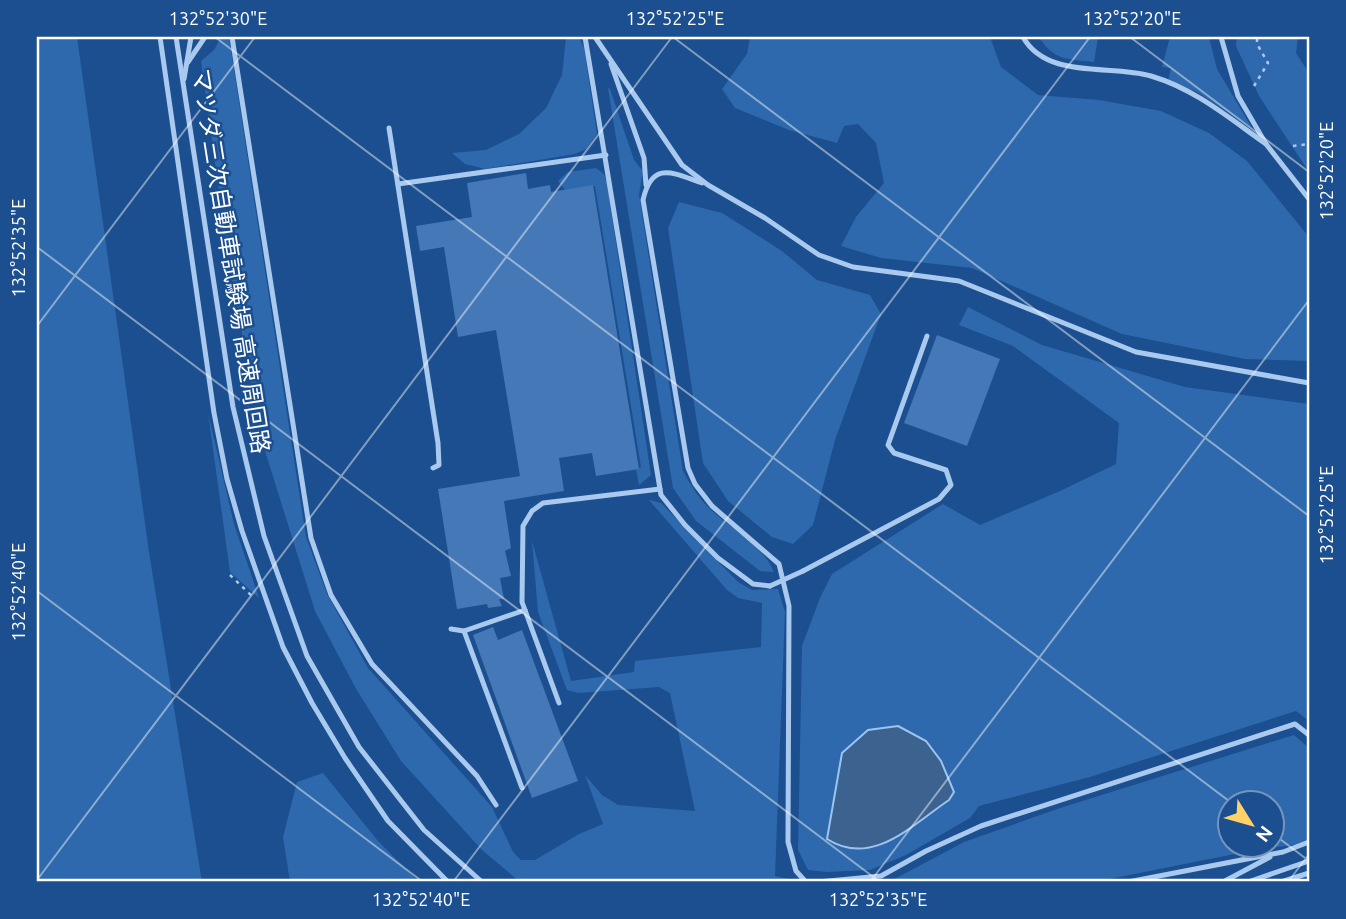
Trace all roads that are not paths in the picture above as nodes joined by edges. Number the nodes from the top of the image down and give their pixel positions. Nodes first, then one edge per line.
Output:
1 (160, 37) edge
2 (176, 37) edge
3 (191, 37) edge
4 (205, 37) edge
5 (232, 37) edge
6 (584, 37) edge
7 (595, 37) edge
8 (1023, 37) edge
9 (1221, 37) edge
10 (608, 56) junction
11 (187, 65) junction
12 (183, 85) junction
13 (389, 128) dead end
14 (1266, 144) junction
15 (606, 155) junction
16 (398, 184) junction
17 (646, 185) junction
18 (708, 186) junction
19 (1309, 199) edge
20 (927, 336) dead end
21 (1309, 383) edge
22 (433, 468) dead end
23 (660, 489) junction
24 (525, 610) junction
25 (451, 629) dead end
26 (464, 631) junction
27 (559, 703) dead end
28 (1309, 735) edge
29 (522, 788) dead end
30 (496, 805) dead end
31 (1309, 842) edge
32 (1286, 850) edge
33 (1244, 860) edge
34 (1265, 860) edge
35 (1309, 861) edge
36 (1309, 873) edge
37 (448, 882) edge
38 (482, 882) edge
39 (806, 882) edge
40 (818, 882) edge
41 (1128, 882) edge
42 (1223, 882) edge
43 (1248, 882) edge
44 (1281, 882) edge

1 - 37 lane
2 - 12 lane, マツダ三次自動車試験場 高速周回路
3 - 11 lane
4 - 11 lane
5 - 30 lane
6 - 15 lane
7 - 10 lane
8 - 14 lane
9 - 14 lane
10 - 17 lane
10 - 18 lane
11 - 12 lane
12 - 38 lane, マツダ三次自動車試験場 高速周回路
13 - 16 lane
14 - 19 lane
15 - 16 lane
15 - 23 lane
16 - 22 lane
17 - 18 lane
17 - 39 lane
18 - 21 lane
20 - 23 lane, bridge
23 - 24 lane
24 - 26 lane
24 - 27 lane
25 - 26 lane
26 - 29 lane
28 - 40 lane
31 - 32 lane
33 - 41 lane
34 - 42 lane
35 - 43 lane
36 - 44 lane

